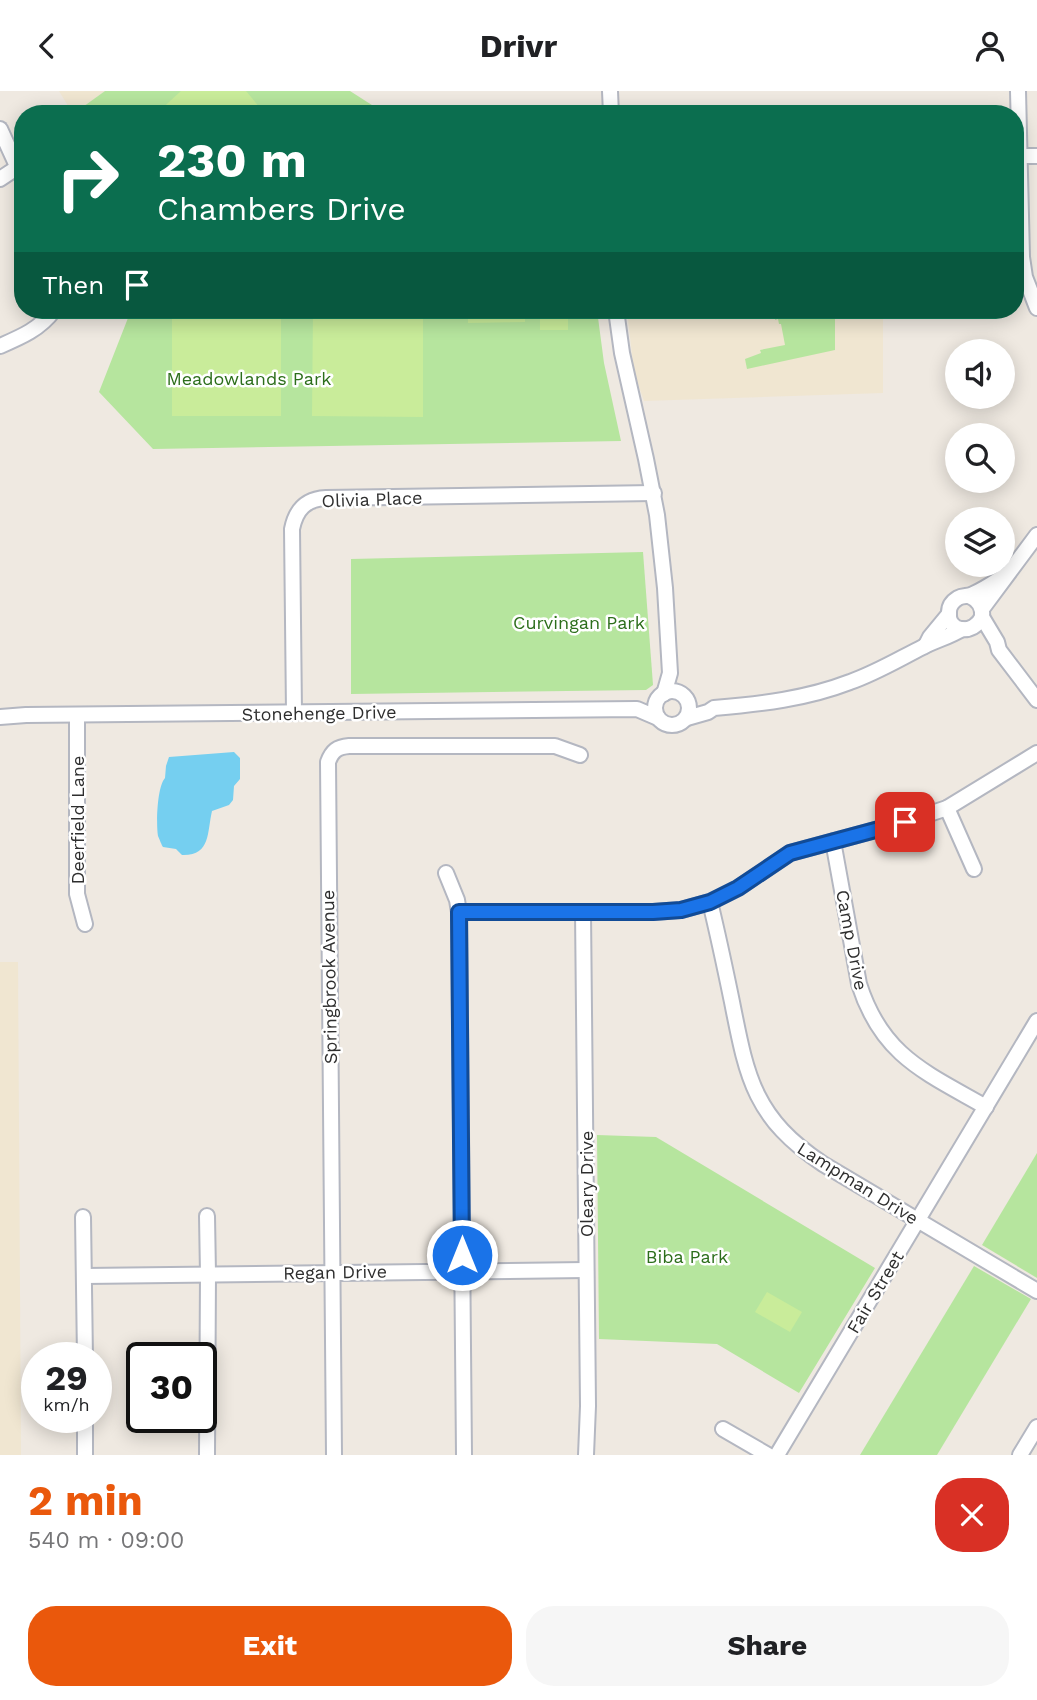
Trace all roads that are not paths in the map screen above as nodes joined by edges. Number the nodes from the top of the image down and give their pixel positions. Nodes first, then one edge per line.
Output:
1 (0, 129) edge
2 (14, 160) edge
3 (1024, 271) edge
4 (1037, 308) edge
5 (47, 319) edge
6 (617, 319) edge
7 (0, 346) edge
8 (654, 493) junction
9 (1037, 535) edge
10 (1015, 564) edge
11 (1002, 577) edge
12 (1005, 577) edge
13 (969, 596) junction
14 (982, 613) junction
15 (949, 614) junction
16 (965, 629) junction
17 (926, 645) junction
18 (999, 650) junction
19 (670, 673) junction
20 (683, 697) junction
21 (660, 698) junction
22 (1037, 700) edge
23 (714, 708) junction
24 (637, 709) junction
25 (295, 713) junction
26 (77, 715) junction
27 (0, 717) edge
28 (658, 718) junction
29 (687, 718) junction
30 (1037, 753) edge
31 (580, 755) dead end
32 (947, 808) junction
33 (834, 841) junction
34 (974, 869) dead end
35 (446, 873) dead end
36 (710, 902) junction
37 (459, 912) junction
38 (583, 912) junction
39 (85, 924) dead end
40 (1037, 1021) edge
41 (986, 1107) junction
42 (207, 1216) dead end
43 (83, 1217) dead end
44 (918, 1221) junction
45 (586, 1270) junction
46 (462, 1271) junction
47 (332, 1272) junction
48 (208, 1274) junction
49 (85, 1276) junction
50 (1037, 1291) edge
51 (85, 1342) edge
52 (723, 1429) dead end
53 (85, 1433) edge
54 (1035, 1435) edge
55 (85, 1455) edge
56 (207, 1455) edge
57 (334, 1455) edge
58 (464, 1455) edge
59 (586, 1455) edge
60 (768, 1455) edge
61 (777, 1455) edge
62 (1020, 1455) edge

1 - 2 street
3 - 4 street
5 - 7 street
6 - 8 street
8 - 19 street
8 - 25 street, Olivia Place
9 - 10 street
11 - 13 street
12 - 14 street
13 - 14 street
13 - 15 street
14 - 16 street
14 - 18 street
15 - 16 street
15 - 17 street
16 - 17 street
16 - 18 street
17 - 23 street
18 - 22 street
19 - 20 street
19 - 21 street
20 - 21 street
20 - 23 street
20 - 29 street
21 - 24 street, Stonehenge Drive
21 - 28 street
23 - 29 street
24 - 25 street, Stonehenge Drive
24 - 28 street, Stonehenge Drive
25 - 26 street, Stonehenge Drive
26 - 27 street, Stonehenge Drive
26 - 39 street, Deerfield Lane
28 - 29 street
30 - 32 street
31 - 47 street, Springbrook Avenue
32 - 33 street
32 - 34 street
33 - 36 street
33 - 41 street, Camp Drive
35 - 37 street
36 - 38 street
36 - 44 street, Lampman Drive
37 - 38 street
37 - 46 street
38 - 45 street, Oleary Drive
40 - 41 street, Fair Street
41 - 44 street, Fair Street
42 - 48 street
43 - 49 street
44 - 50 street, Lampman Drive
44 - 61 street, Fair Street
45 - 46 street, Regan Drive
45 - 59 street, Oleary Drive
46 - 47 street, Regan Drive
46 - 58 street
47 - 48 street, Regan Drive
47 - 57 street, Springbrook Avenue
48 - 49 street, Regan Drive
48 - 56 street
49 - 51 street
52 - 60 street
53 - 55 street
54 - 62 street

